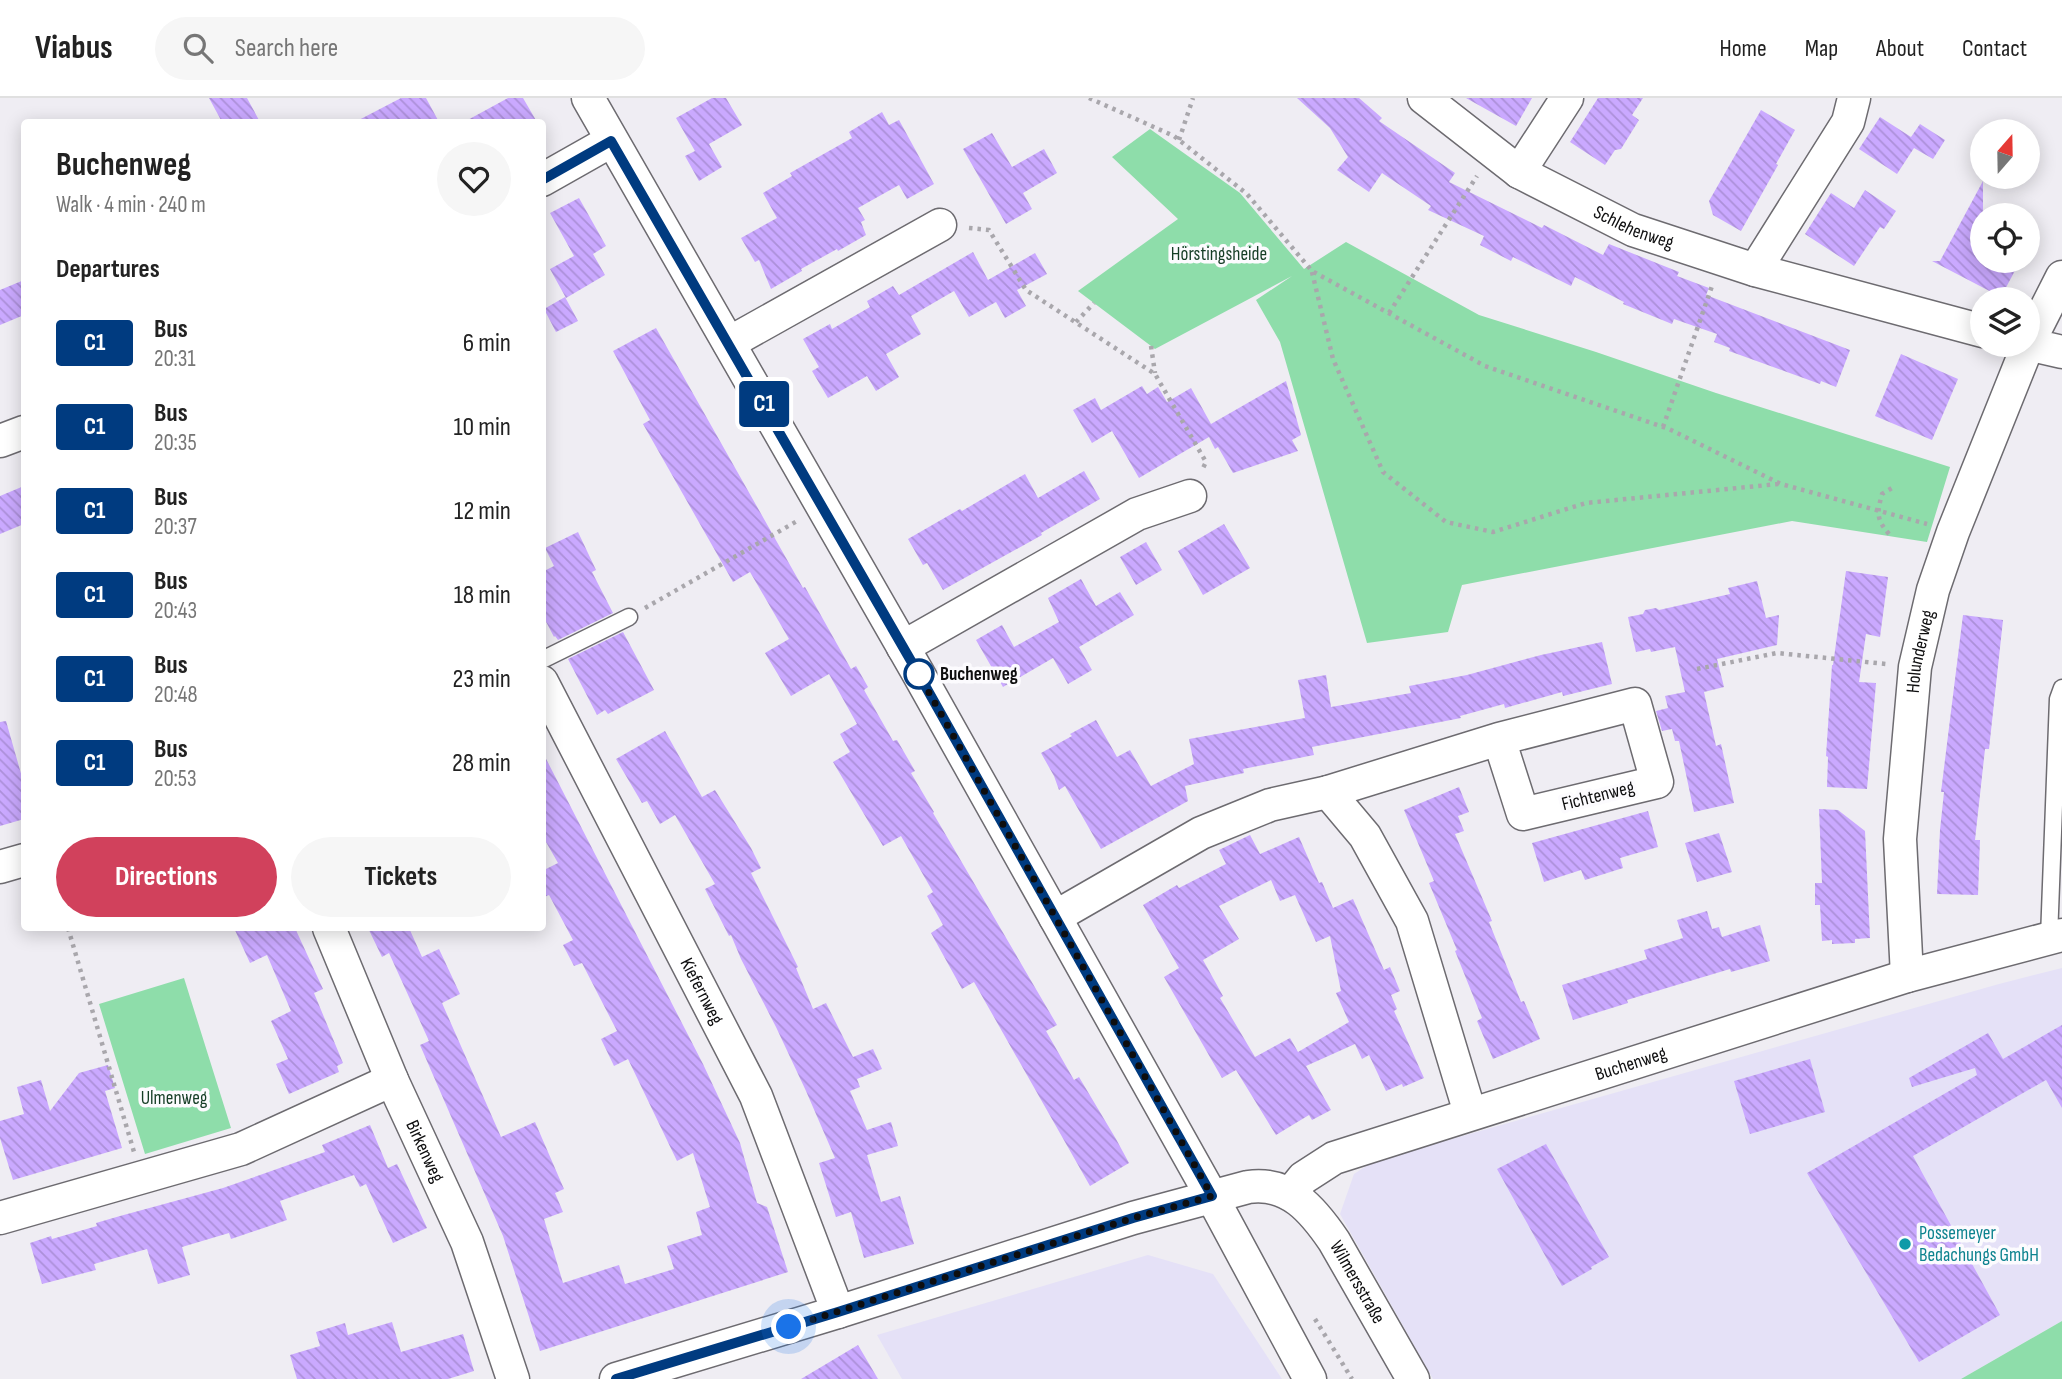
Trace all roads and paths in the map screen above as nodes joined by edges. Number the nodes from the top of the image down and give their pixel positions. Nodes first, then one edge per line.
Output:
1 (588, 98) edge
2 (1089, 98) edge
3 (1193, 98) edge
4 (1423, 98) edge
5 (1567, 98) edge
6 (1854, 98) edge
7 (1179, 140) junction
8 (611, 141) junction
9 (1492, 151) junction
10 (1520, 172) junction
11 (546, 178) edge
12 (940, 225) joint
13 (1721, 259) junction
14 (1755, 270) junction
15 (1312, 271) junction
16 (2062, 277) edge
17 (1094, 303) dead end
18 (1389, 313) junction
19 (2040, 320) edge
20 (1076, 322) junction
21 (1970, 328) edge
22 (729, 344) junction
23 (1151, 346) dead end
24 (2040, 347) edge
25 (2062, 352) edge
26 (2023, 357) edge
27 (1155, 374) junction
28 (1663, 427) junction
29 (21, 433) edge
30 (0, 441) edge
31 (1781, 484) junction
32 (1892, 488) dead end
33 (1191, 496) joint
34 (823, 507) junction
35 (1877, 510) junction
36 (1953, 532) junction
37 (1889, 534) dead end
38 (629, 617) joint
39 (903, 647) junction
40 (546, 658) edge
41 (1915, 667) junction
42 (1697, 669) dead end
43 (546, 688) edge
44 (2062, 688) edge
45 (1499, 739) junction
46 (1328, 792) junction
47 (21, 861) edge
48 (0, 867) edge
49 (1055, 917) junction
50 (69, 931) edge
51 (330, 931) edge
52 (2056, 937) edge
53 (1906, 976) junction
54 (392, 1080) junction
55 (1470, 1113) junction
56 (141, 1177) junction
57 (1290, 1195) junction
58 (1212, 1196) junction
59 (0, 1218) edge
60 (838, 1312) junction
61 (513, 1379) edge
62 (616, 1379) edge
63 (1310, 1379) edge
64 (1413, 1379) edge

1 - 8 street
2 - 7 path
3 - 7 path
4 - 9 street, Schlehenweg
5 - 10 street
6 - 14 street
7 - 15 path
8 - 11 street
8 - 22 street
9 - 10 street, Schlehenweg
9 - 18 path
10 - 13 street, Schlehenweg
12 - 20 path
12 - 22 street
13 - 14 street, Schlehenweg
13 - 28 path
14 - 21 street, Schlehenweg
15 - 18 path
15 - 31 path
16 - 19 street, Holunderweg
17 - 20 path
18 - 28 path
20 - 27 path
22 - 34 street
23 - 27 path
24 - 25 street
26 - 36 street, Holunderweg
27 - 33 path
28 - 31 path
29 - 30 street
31 - 35 path
32 - 35 path
33 - 39 street
34 - 38 path
34 - 39 street
35 - 36 path
35 - 37 path
36 - 41 street, Holunderweg
38 - 40 lane
39 - 49 street
41 - 42 path
41 - 53 street, Holunderweg
43 - 60 street, Kiefernweg
44 - 52 lane
45 - 45 street, Fichtenweg
45 - 46 street, Fichtenweg
46 - 49 street, Fichtenweg
46 - 55 street
47 - 48 street
49 - 58 street
50 - 56 path
51 - 54 street, Birkenweg
52 - 53 street, Buchenweg
53 - 55 street, Buchenweg
54 - 56 street
54 - 61 street, Birkenweg
55 - 57 street, Buchenweg
56 - 59 street
57 - 58 street
57 - 64 street, Wilmersstraße
58 - 60 street
58 - 63 street
60 - 62 street

